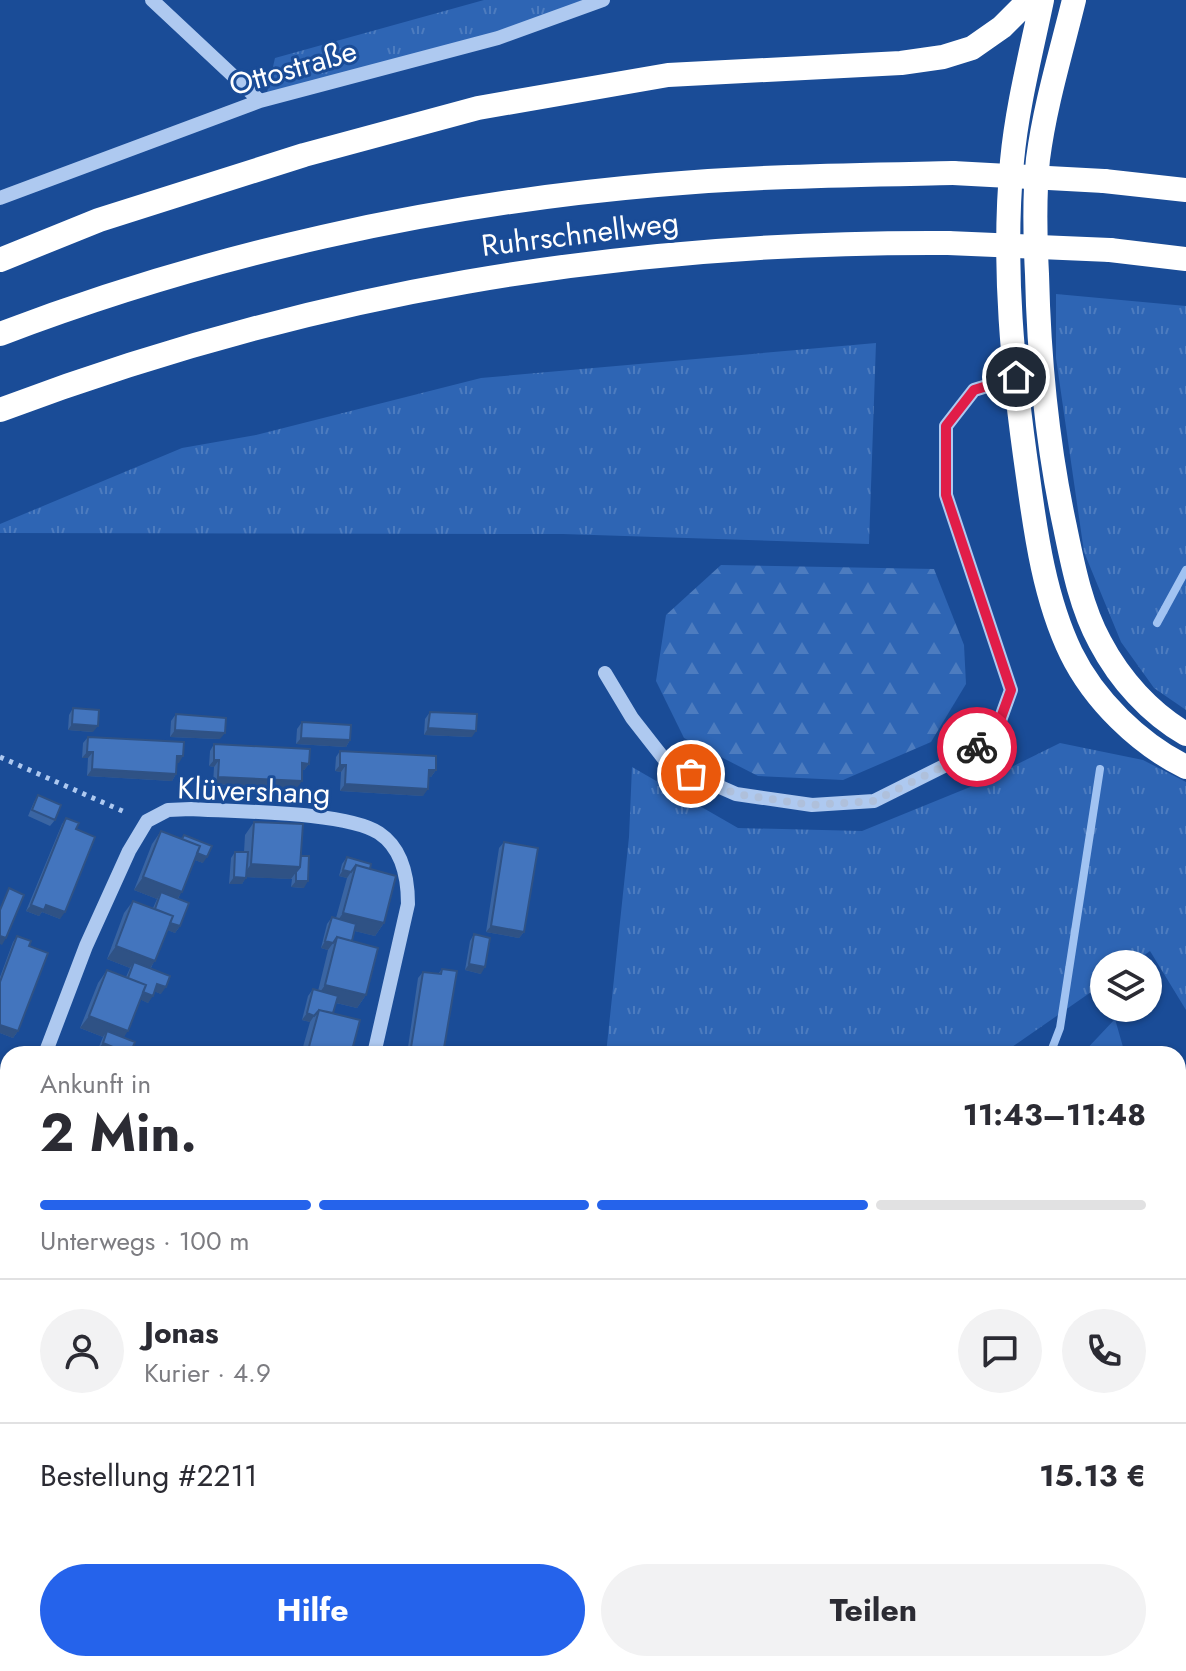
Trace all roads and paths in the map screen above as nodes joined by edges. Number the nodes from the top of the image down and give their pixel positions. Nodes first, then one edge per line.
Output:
1 (152, 0) edge
2 (603, 0) edge
3 (1029, 0) edge
4 (1042, 0) edge
5 (1074, 0) edge
6 (260, 101) junction
7 (1186, 190) edge
8 (0, 198) edge
9 (1186, 259) edge
10 (0, 260) edge
11 (0, 334) edge
12 (1016, 377) junction
13 (0, 410) edge
14 (605, 673) dead end
15 (1186, 734) edge
16 (0, 757) edge
17 (1186, 767) edge
18 (147, 821) junction
19 (48, 1046) edge
20 (376, 1046) edge

1 - 6 street
2 - 6 street, Ottostraße
3 - 10 highway
4 - 12 highway
5 - 15 highway
6 - 8 street, Ottostraße
7 - 11 highway, Ruhrschnellweg, bridge
9 - 13 highway, Ruhrschnellweg, bridge
12 - 14 street
12 - 17 highway
16 - 18 path
18 - 19 street, Klüvershang
18 - 20 street, Klüvershang

